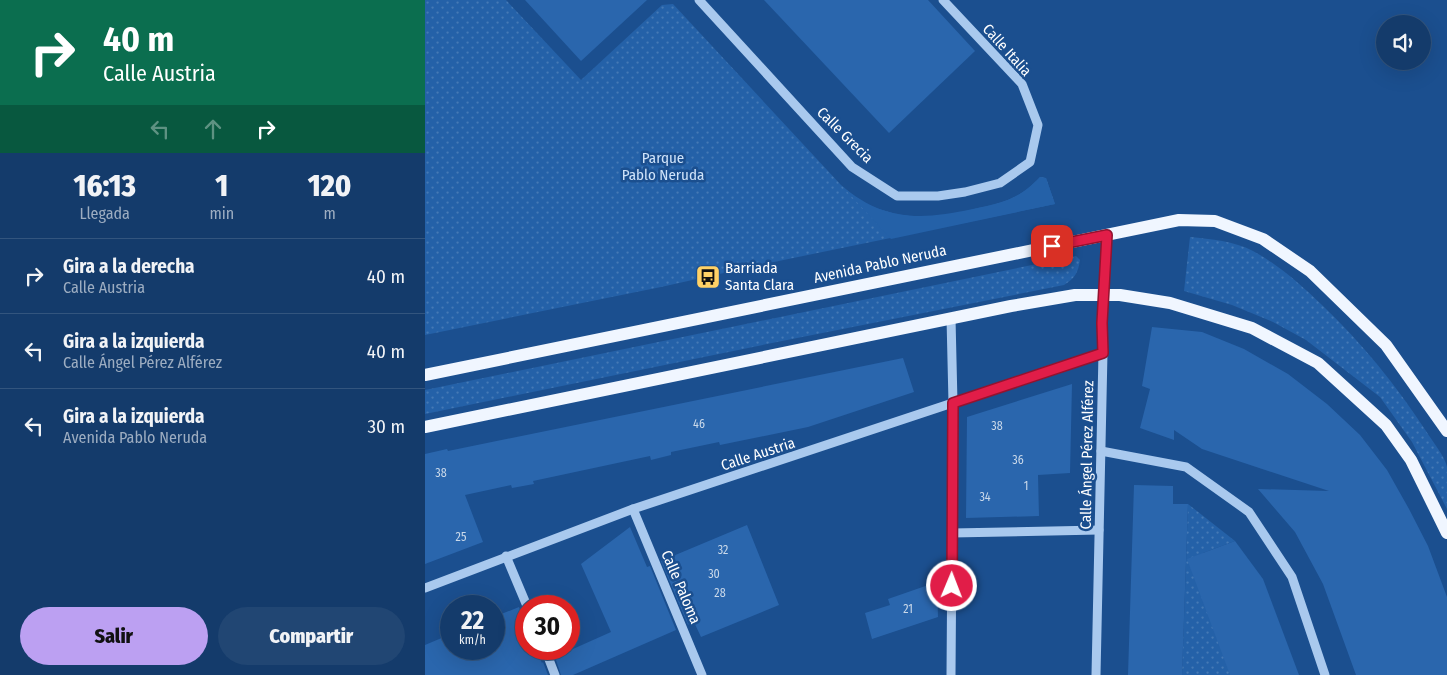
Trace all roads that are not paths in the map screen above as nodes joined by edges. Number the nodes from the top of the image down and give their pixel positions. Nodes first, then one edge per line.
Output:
1 (699, 0) edge
2 (943, 0) edge
3 (1038, 125) joint
4 (1107, 235) junction
5 (1104, 295) junction
6 (951, 318) junction
7 (1103, 353) junction
8 (425, 375) edge
9 (953, 403) junction
10 (425, 427) edge
11 (1447, 431) edge
12 (1101, 451) junction
13 (633, 509) junction
14 (1099, 530) junction
15 (952, 533) junction
16 (1447, 533) edge
17 (506, 556) junction
18 (425, 588) edge
19 (522, 595) edge
20 (549, 660) edge
21 (555, 675) edge
22 (702, 675) edge
23 (951, 675) edge
24 (1096, 675) edge
25 (1325, 675) edge

1 - 3 street, Calle Grecia
2 - 3 street, Calle Italia
4 - 5 street, Calle Ángel Pérez Alférez
4 - 8 main road, Avenida Pablo Neruda
4 - 11 main road, Avenida Pablo Neruda
5 - 6 main road
5 - 7 street, Calle Ángel Pérez Alférez
5 - 16 main road
6 - 9 street
6 - 10 main road
7 - 9 street, Calle Austria
7 - 12 street, Calle Ángel Pérez Alférez
9 - 13 street, Calle Austria
9 - 15 street
12 - 14 street, Calle Ángel Pérez Alférez
12 - 25 street
13 - 17 street, Calle Austria
13 - 22 street, Calle Paloma
14 - 15 street
14 - 24 street, Calle Ángel Pérez Alférez
15 - 23 street
17 - 18 street, Calle Austria
17 - 19 street
20 - 21 street

